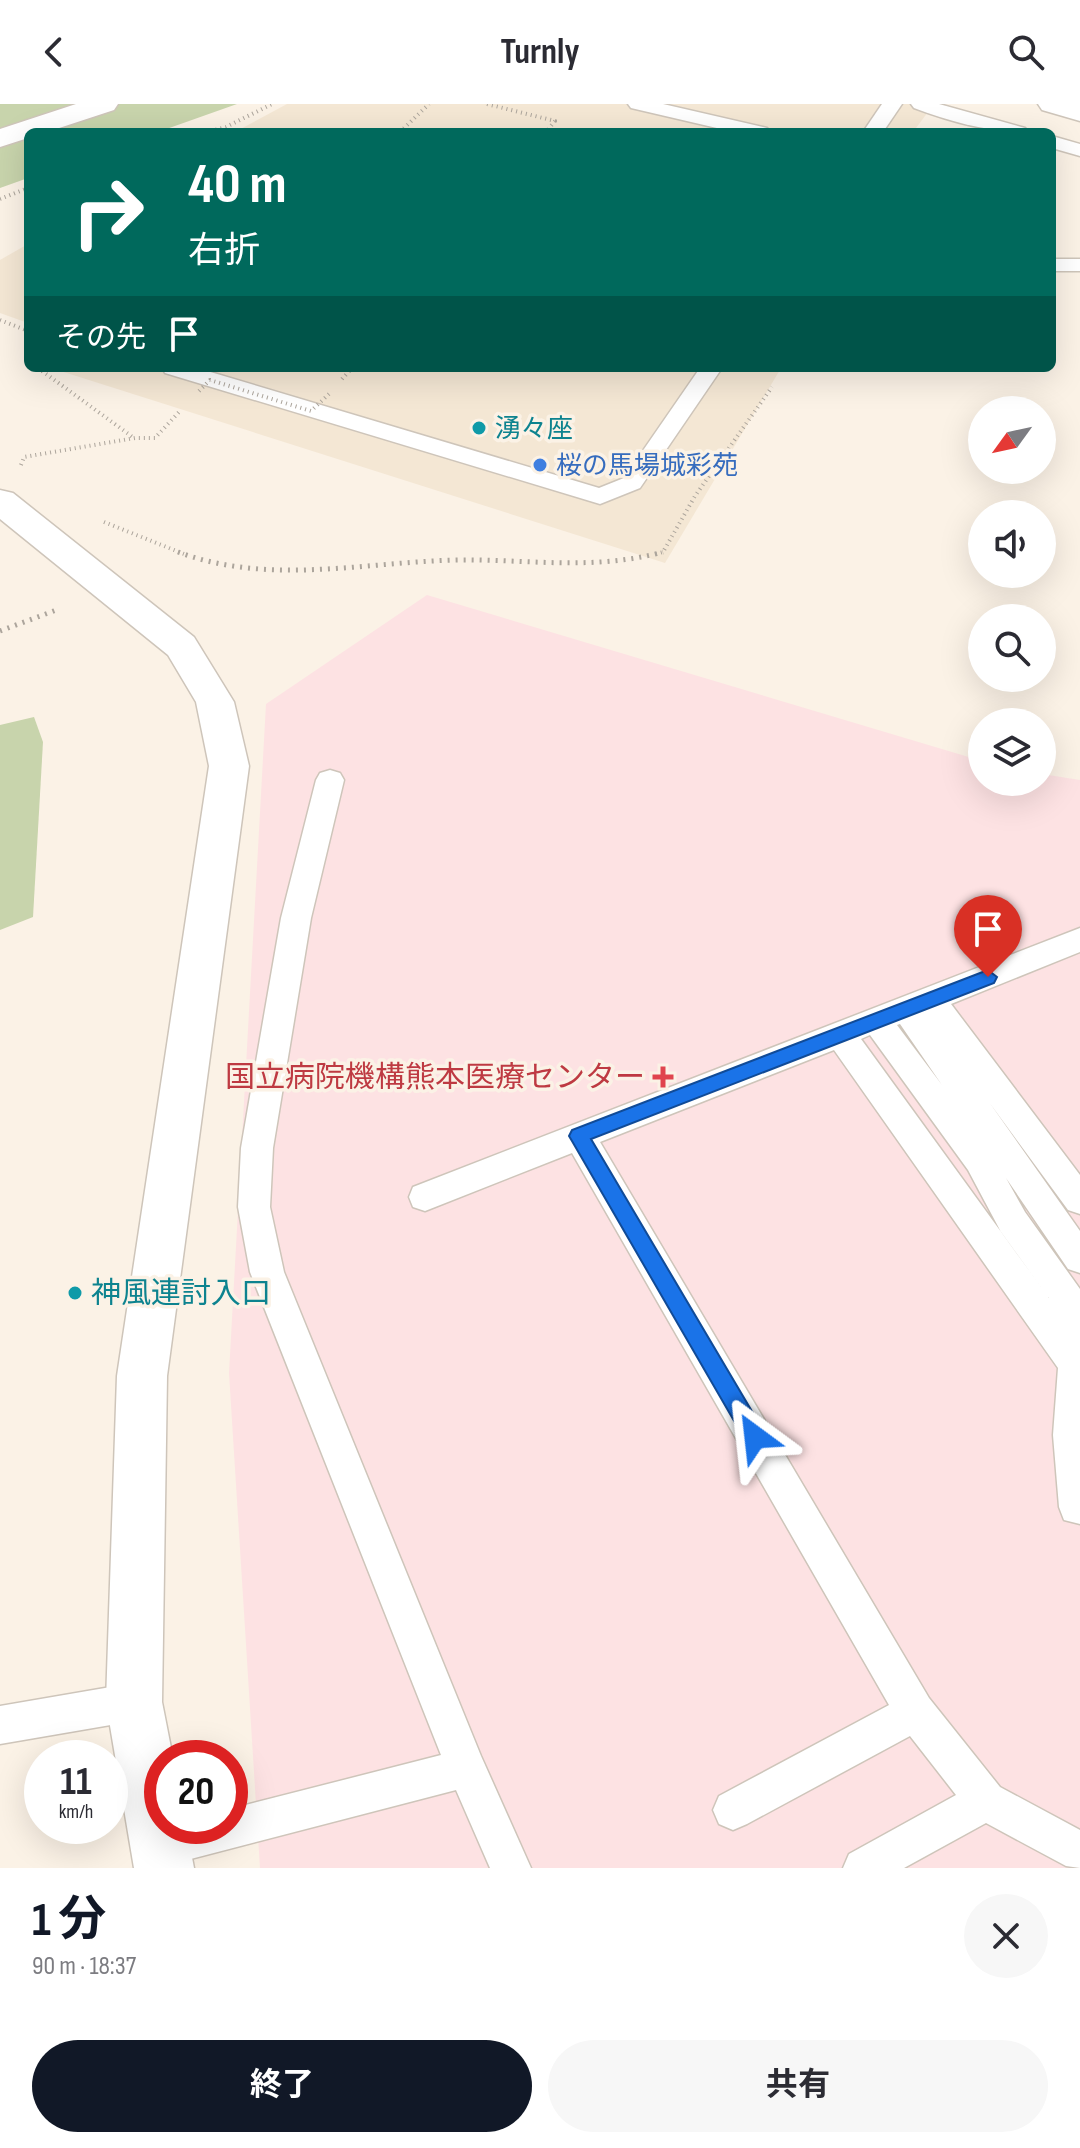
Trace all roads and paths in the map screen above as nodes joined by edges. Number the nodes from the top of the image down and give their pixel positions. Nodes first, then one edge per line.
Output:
1 (104, 104) edge
2 (272, 104) edge
3 (429, 104) edge
4 (487, 104) edge
5 (638, 104) edge
6 (892, 104) edge
7 (921, 104) edge
8 (1052, 104) edge
9 (709, 110) edge
10 (1080, 112) edge
11 (31, 128) edge
12 (222, 128) edge
13 (404, 128) edge
14 (549, 128) edge
15 (751, 128) edge
16 (876, 128) edge
17 (1002, 128) edge
18 (24, 130) edge
19 (0, 138) edge
20 (1056, 143) edge
21 (1080, 150) edge
22 (24, 190) edge
23 (0, 199) edge
24 (1056, 265) edge
25 (1080, 265) edge
26 (0, 320) edge
27 (24, 329) edge
28 (44, 372) edge
29 (186, 372) edge
30 (708, 372) edge
31 (772, 387) dead end
32 (329, 394) dead end
33 (190, 400) dead end
34 (181, 410) dead end
35 (135, 438) junction
36 (2, 502) edge
37 (94, 518) dead end
38 (330, 780) dead end
39 (1080, 940) edge
40 (905, 1010) junction
41 (841, 1035) junction
42 (579, 1136) junction
43 (425, 1197) dead end
44 (1080, 1200) edge
45 (1080, 1258) edge
46 (1076, 1364) junction
47 (1077, 1507) dead end
48 (134, 1702) junction
49 (915, 1712) junction
50 (0, 1725) edge
51 (466, 1768) junction
52 (986, 1801) junction
53 (733, 1810) dead end
54 (1080, 1852) edge
55 (162, 1858) edge
56 (511, 1868) edge
57 (863, 1868) edge

1 - 11 street
2 - 12 path
3 - 13 path
4 - 14 path
5 - 9 lane
6 - 16 lane
7 - 17 lane
8 - 10 street
9 - 15 lane
18 - 19 street
20 - 21 lane
22 - 23 path
24 - 25 lane
26 - 27 path
28 - 35 path
29 - 30 lane
31 - 37 path
32 - 33 path, bridge
34 - 35 path
35 - 36 path
36 - 48 street
38 - 51 lane
39 - 40 lane
40 - 41 lane
40 - 44 lane
40 - 45 lane
40 - 46 lane
41 - 42 lane
41 - 46 lane
42 - 43 lane
42 - 49 lane
46 - 47 lane
48 - 50 lane
48 - 55 street
49 - 52 lane
49 - 53 lane
51 - 55 lane
51 - 56 lane
52 - 54 lane
52 - 57 lane

